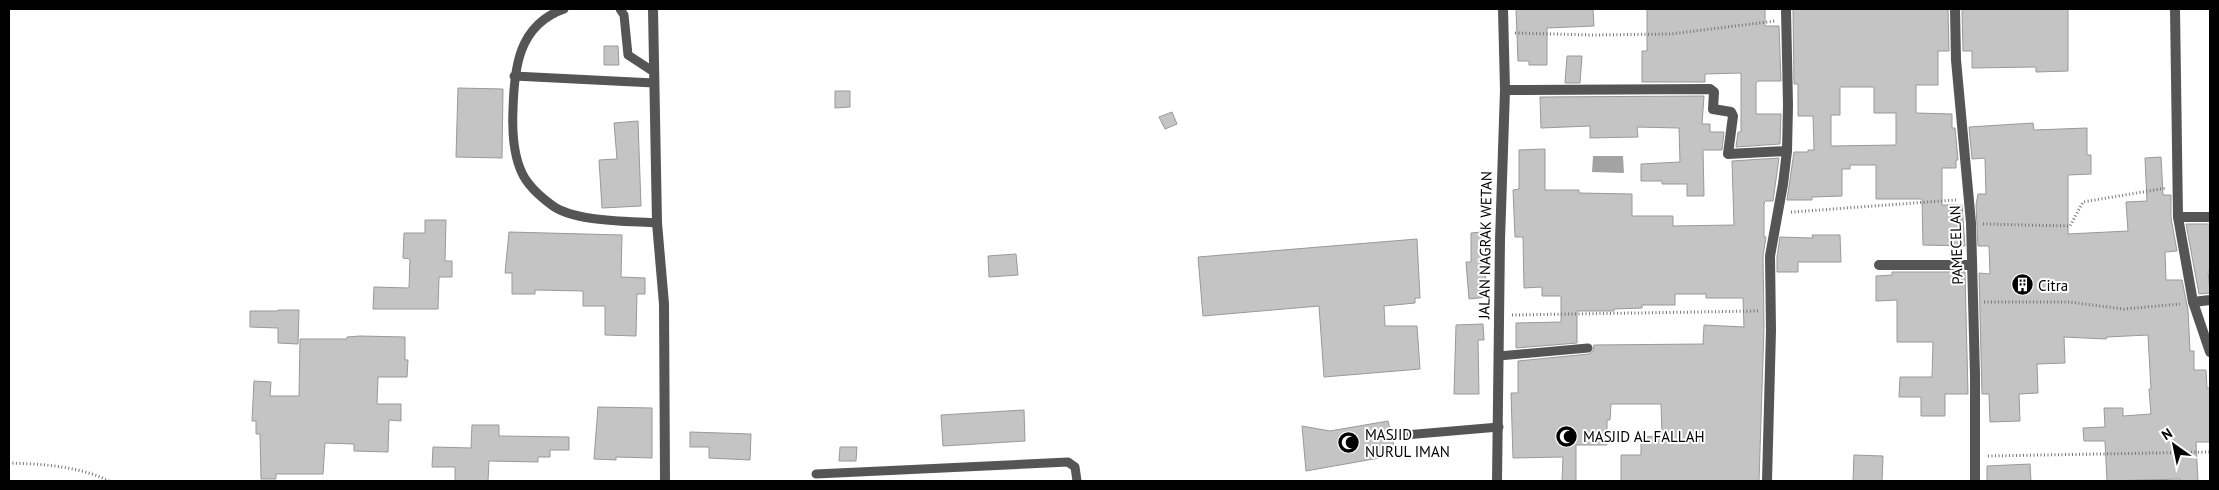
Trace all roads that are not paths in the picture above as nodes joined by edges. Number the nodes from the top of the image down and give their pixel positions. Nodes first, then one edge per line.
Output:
1 (564, 9) edge
2 (620, 9) edge
3 (653, 9) edge
4 (1504, 9) edge
5 (1786, 9) edge
6 (1955, 9) edge
7 (2175, 9) edge
8 (654, 72) junction
9 (514, 76) junction
10 (654, 83) junction
11 (1505, 90) junction
12 (1787, 151) junction
13 (2178, 217) junction
14 (2210, 217) edge
15 (658, 223) junction
16 (1879, 264) dead end
17 (1972, 265) junction
18 (2210, 300) edge
19 (2193, 302) junction
20 (1588, 348) dead end
21 (2210, 352) edge
22 (1499, 356) junction
23 (1499, 427) junction
24 (1405, 435) dead end
25 (816, 474) dead end
26 (665, 481) edge
27 (1076, 481) edge
28 (1497, 481) edge
29 (1768, 481) edge
30 (1975, 481) edge

1 - 9 lane
2 - 8 lane
3 - 8 street
4 - 11 street, JALAN NAGRAK WETAN
5 - 12 street
6 - 17 street, PAMECELAN
7 - 13 street
8 - 10 street
9 - 10 lane
9 - 15 lane
10 - 15 street
11 - 12 street
11 - 22 street, JALAN NAGRAK WETAN
12 - 29 street
13 - 14 street
13 - 19 street
15 - 26 street
16 - 17 street
17 - 30 street, PAMECELAN
18 - 19 street
19 - 21 street
20 - 22 lane
22 - 23 street, JALAN NAGRAK WETAN
23 - 24 lane
23 - 28 street, JALAN NAGRAK WETAN
25 - 27 lane

